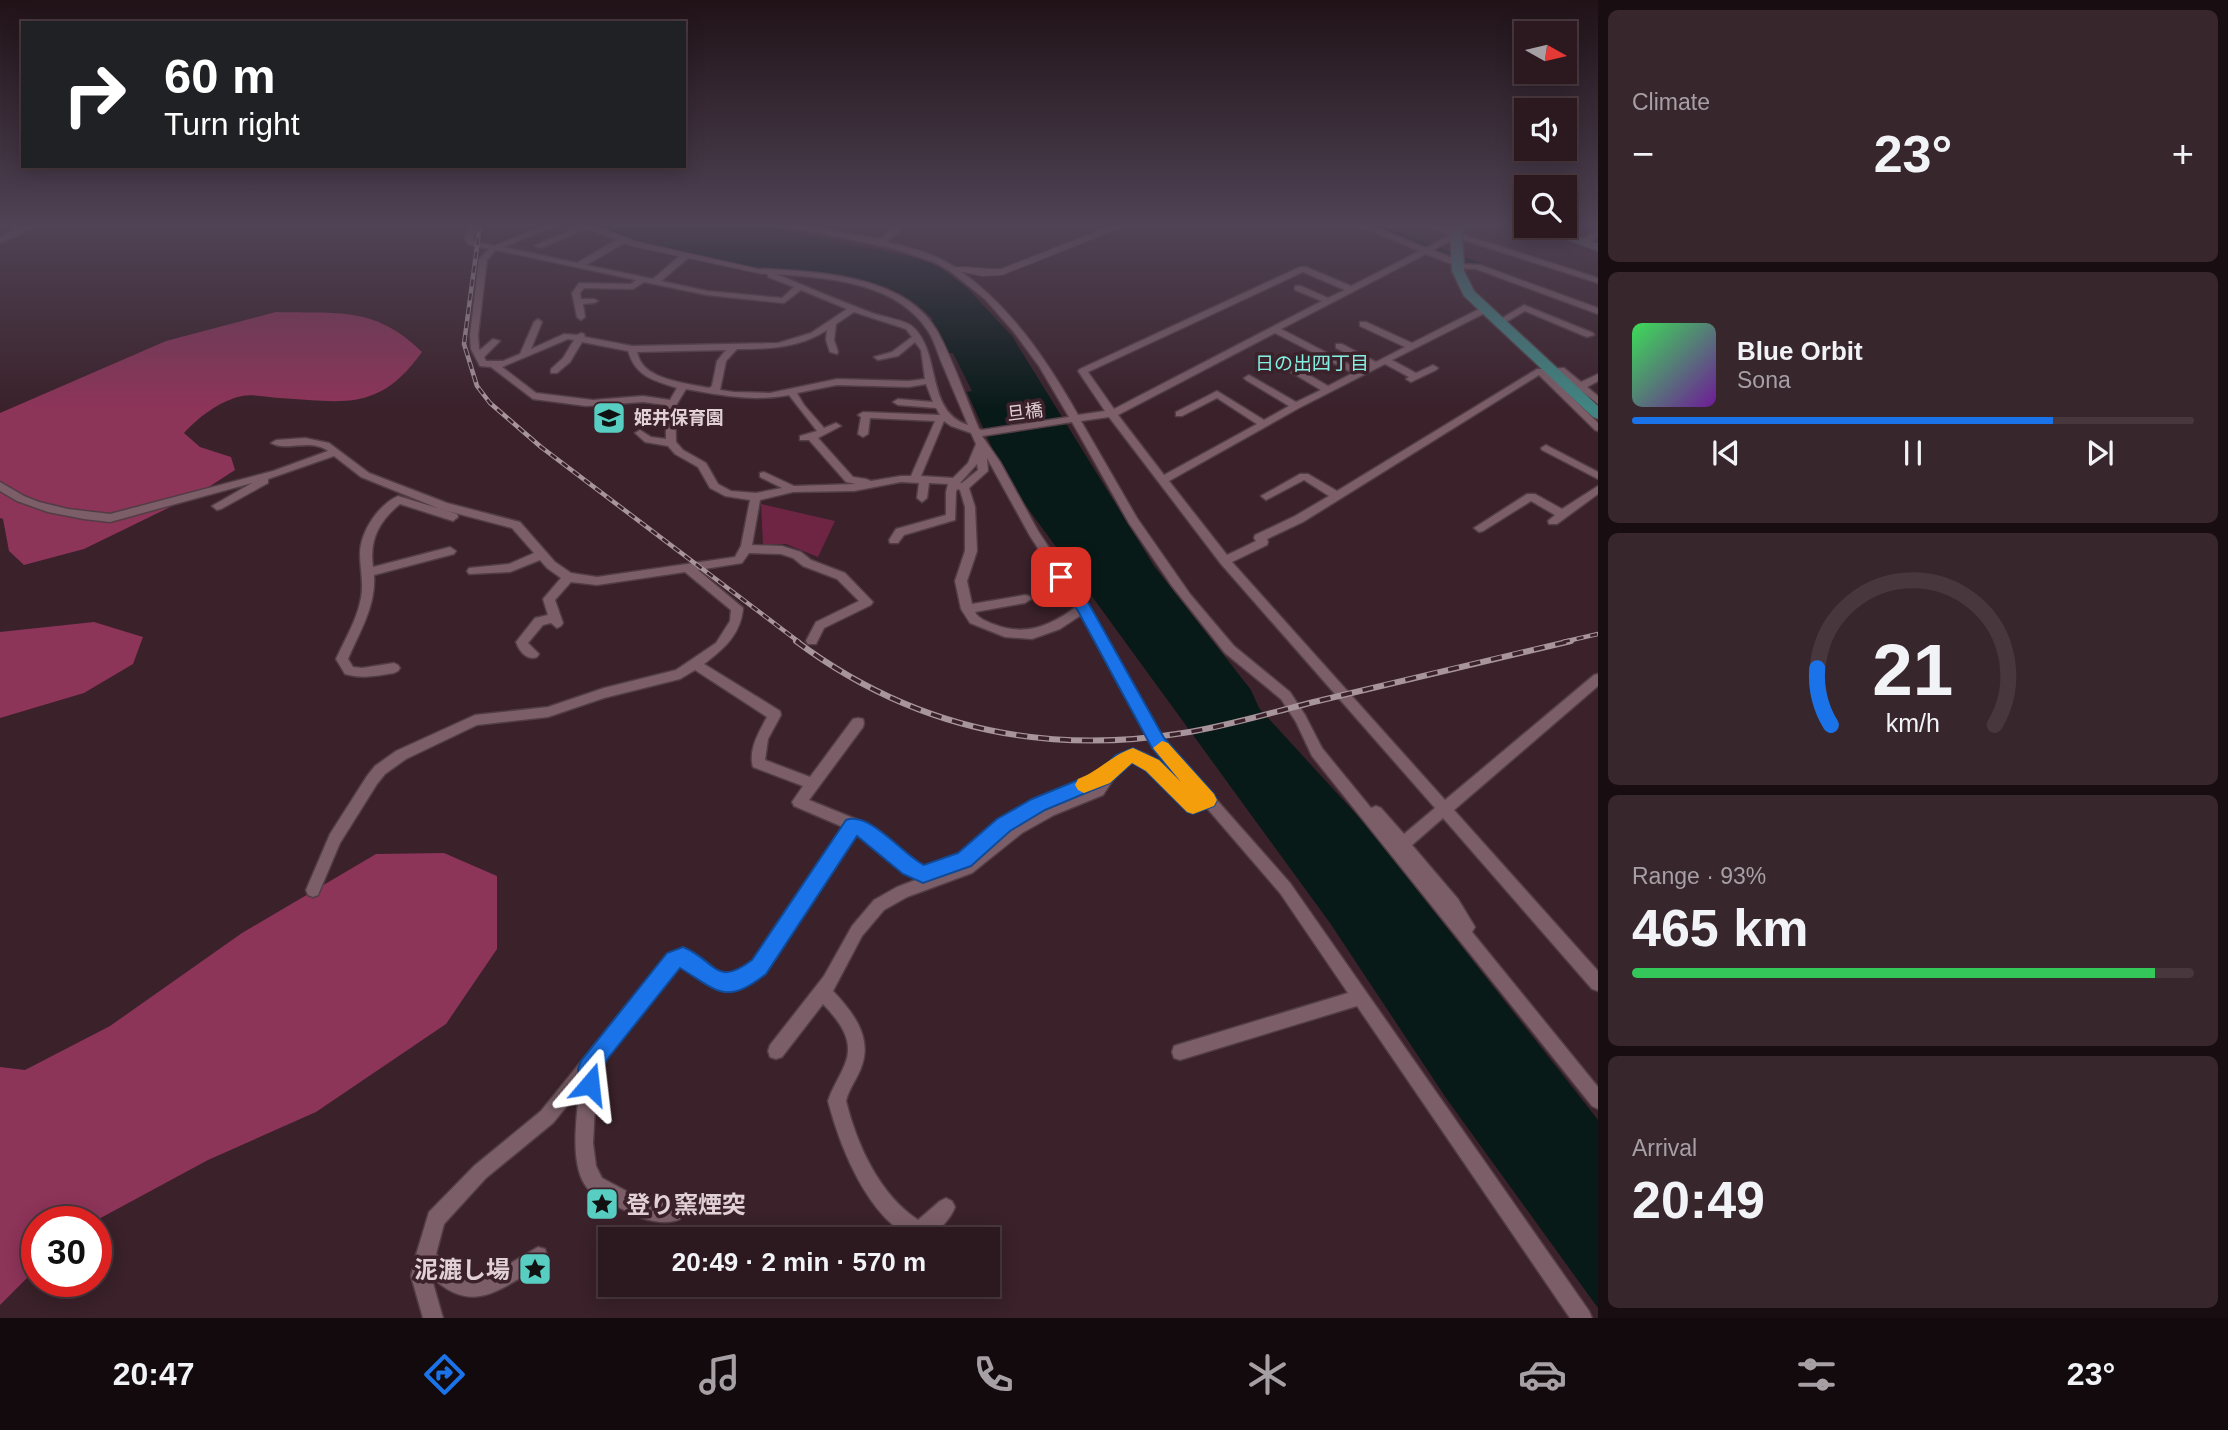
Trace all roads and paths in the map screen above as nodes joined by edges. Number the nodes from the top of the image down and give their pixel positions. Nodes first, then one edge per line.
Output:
1 (480, 286) edge
2 (582, 286) edge
3 (595, 286) edge
4 (635, 286) edge
5 (675, 286) edge
6 (799, 286) joint
7 (873, 286) edge
8 (971, 286) edge
9 (1267, 286) edge
10 (1342, 286) edge
11 (1362, 286) edge
12 (1464, 286) edge
13 (1527, 286) edge
14 (1298, 288) dead end
15 (1353, 290) junction
16 (594, 301) dead end
17 (580, 302) junction
18 (1330, 302) junction
19 (853, 307) junction
20 (1484, 310) junction
21 (1598, 311) edge
22 (581, 317) dead end
23 (538, 322) dead end
24 (832, 323) junction
25 (1499, 323) junction
26 (1363, 324) dead end
27 (1276, 330) junction
28 (544, 334) dead end
29 (1590, 335) dead end
30 (581, 336) junction
31 (917, 337) junction
32 (496, 341) dead end
33 (802, 346) dead end
34 (1339, 346) dead end
35 (537, 347) junction
36 (761, 347) junction
37 (1413, 347) junction
38 (734, 348) junction
39 (632, 349) junction
40 (834, 352) dead end
41 (524, 354) junction
42 (478, 357) junction
43 (878, 357) dead end
44 (1277, 360) dead end
45 (1380, 363) junction
46 (494, 365) junction
47 (1433, 369) dead end
48 (554, 371) dead end
49 (1545, 371) junction
50 (1359, 373) junction
51 (1598, 377) edge
52 (1250, 378) dead end
53 (1414, 378) joint
54 (931, 381) junction
55 (683, 386) junction
56 (1581, 386) junction
57 (710, 390) junction
58 (1328, 390) junction
59 (792, 391) junction
60 (1598, 401) edge
61 (592, 402) junction
62 (898, 402) dead end
63 (672, 403) junction
64 (939, 405) junction
65 (562, 406) dead end
66 (1296, 406) junction
67 (1114, 413) junction
68 (1179, 414) dead end
69 (1598, 414) edge
70 (943, 418) junction
71 (1077, 421) junction
72 (1264, 424) junction
73 (836, 426) dead end
74 (1598, 428) edge
75 (822, 432) junction
76 (640, 433) dead end
77 (863, 434) dead end
78 (979, 437) junction
79 (276, 443) dead end
80 (656, 443) junction
81 (671, 443) junction
82 (1546, 448) dead end
83 (333, 453) junction
84 (650, 453) dead end
85 (846, 467) dead end
86 (276, 473) junction
87 (764, 475) dead end
88 (1598, 476) edge
89 (919, 479) junction
90 (1164, 479) junction
91 (881, 482) junction
92 (957, 484) junction
93 (0, 485) edge
94 (793, 489) junction
95 (1598, 489) edge
96 (1335, 495) junction
97 (1266, 496) dead end
98 (756, 497) junction
99 (922, 498) dead end
100 (217, 506) dead end
101 (492, 518) junction
102 (1558, 518) joint
103 (1479, 528) dead end
104 (894, 540) dead end
105 (747, 549) junction
106 (450, 551) dead end
107 (541, 555) junction
108 (1225, 561) junction
109 (687, 567) junction
110 (473, 571) dead end
111 (370, 572) junction
112 (568, 577) junction
113 (1025, 599) dead end
114 (1083, 608) junction
115 (967, 609) junction
116 (812, 641) dead end
117 (533, 654) dead end
118 (696, 665) junction
119 (394, 668) dead end
120 (1598, 679) edge
121 (858, 723) dead end
122 (1104, 777) junction
123 (811, 783) junction
124 (1346, 788) junction
125 (1208, 800) junction
126 (1444, 809) junction
127 (852, 826) junction
128 (1404, 843) junction
129 (313, 890) dead end
130 (1488, 965) junction
131 (1598, 983) edge
132 (822, 991) junction
133 (1358, 998) junction
134 (776, 1051) dead end
135 (1180, 1052) dead end
136 (589, 1069) junction
137 (1598, 1100) edge
138 (946, 1207) dead end
139 (674, 1213) dead end
140 (424, 1255) junction
141 (538, 1256) dead end
142 (433, 1318) edge
143 (1582, 1318) edge

1 - 42 street
2 - 17 street
3 - 4 street
5 - 6 street
6 - 19 street
7 - 78 street
8 - 71 street
9 - 67 street
10 - 15 street
11 - 15 street
12 - 20 main road
13 - 21 street
14 - 18 street
15 - 18 street
16 - 17 street
17 - 22 street
18 - 27 street
19 - 24 street
19 - 31 street
20 - 25 main road
20 - 37 street
23 - 41 street
24 - 36 street
24 - 40 street
25 - 29 street
25 - 49 main road
26 - 37 street
27 - 50 street
27 - 67 street
28 - 35 street
30 - 35 street
30 - 39 street
30 - 48 street
31 - 43 street
31 - 54 street
32 - 42 street
33 - 36 street
34 - 45 street
35 - 41 street
36 - 38 street
37 - 45 street
38 - 39 street
38 - 57 street
39 - 55 street
41 - 46 street
42 - 46 street
44 - 58 street
45 - 50 street
45 - 53 street
46 - 61 street
47 - 53 street
49 - 56 street
49 - 69 main road
49 - 74 street
49 - 96 street
50 - 58 street
51 - 56 street
52 - 66 street
54 - 59 street
54 - 64 street
55 - 57 street
55 - 63 street
56 - 60 street
57 - 59 street
58 - 66 street
59 - 75 street
61 - 63 street
61 - 65 street
62 - 64 street
63 - 81 street
64 - 70 street
66 - 72 street
67 - 71 street
67 - 90 street
68 - 72 street
70 - 77 street
70 - 78 street
70 - 89 street
71 - 78 street, 旦橋
71 - 124 street
72 - 90 street
73 - 75 street
75 - 91 street
76 - 80 street
78 - 92 street
78 - 114 street
79 - 83 street
80 - 81 street
80 - 84 street
81 - 98 street
82 - 88 street
83 - 86 street
83 - 101 street
85 - 91 street
86 - 93 street
86 - 100 street
87 - 94 street
89 - 91 street
89 - 92 street
89 - 99 street
90 - 108 street
91 - 94 street
92 - 104 street
92 - 115 street
94 - 98 street
95 - 102 street
96 - 97 street
96 - 108 street
98 - 105 street
101 - 107 street
101 - 111 street
102 - 103 street
105 - 109 street
105 - 116 street
106 - 111 street
107 - 110 street
107 - 112 street
108 - 126 street
109 - 112 street
109 - 118 street
111 - 119 street
112 - 117 street
113 - 115 street
114 - 115 street
114 - 125 street
118 - 123 street
118 - 129 street
120 - 126 street
121 - 123 street
122 - 125 street
122 - 127 street
122 - 132 street
123 - 127 street
124 - 128 street
124 - 130 street
125 - 133 street
126 - 128 street
126 - 131 street
127 - 136 street
128 - 130 street
130 - 137 street
132 - 134 street
132 - 138 street
133 - 135 street
133 - 143 street
136 - 139 street
136 - 140 street
140 - 141 street
140 - 142 street

